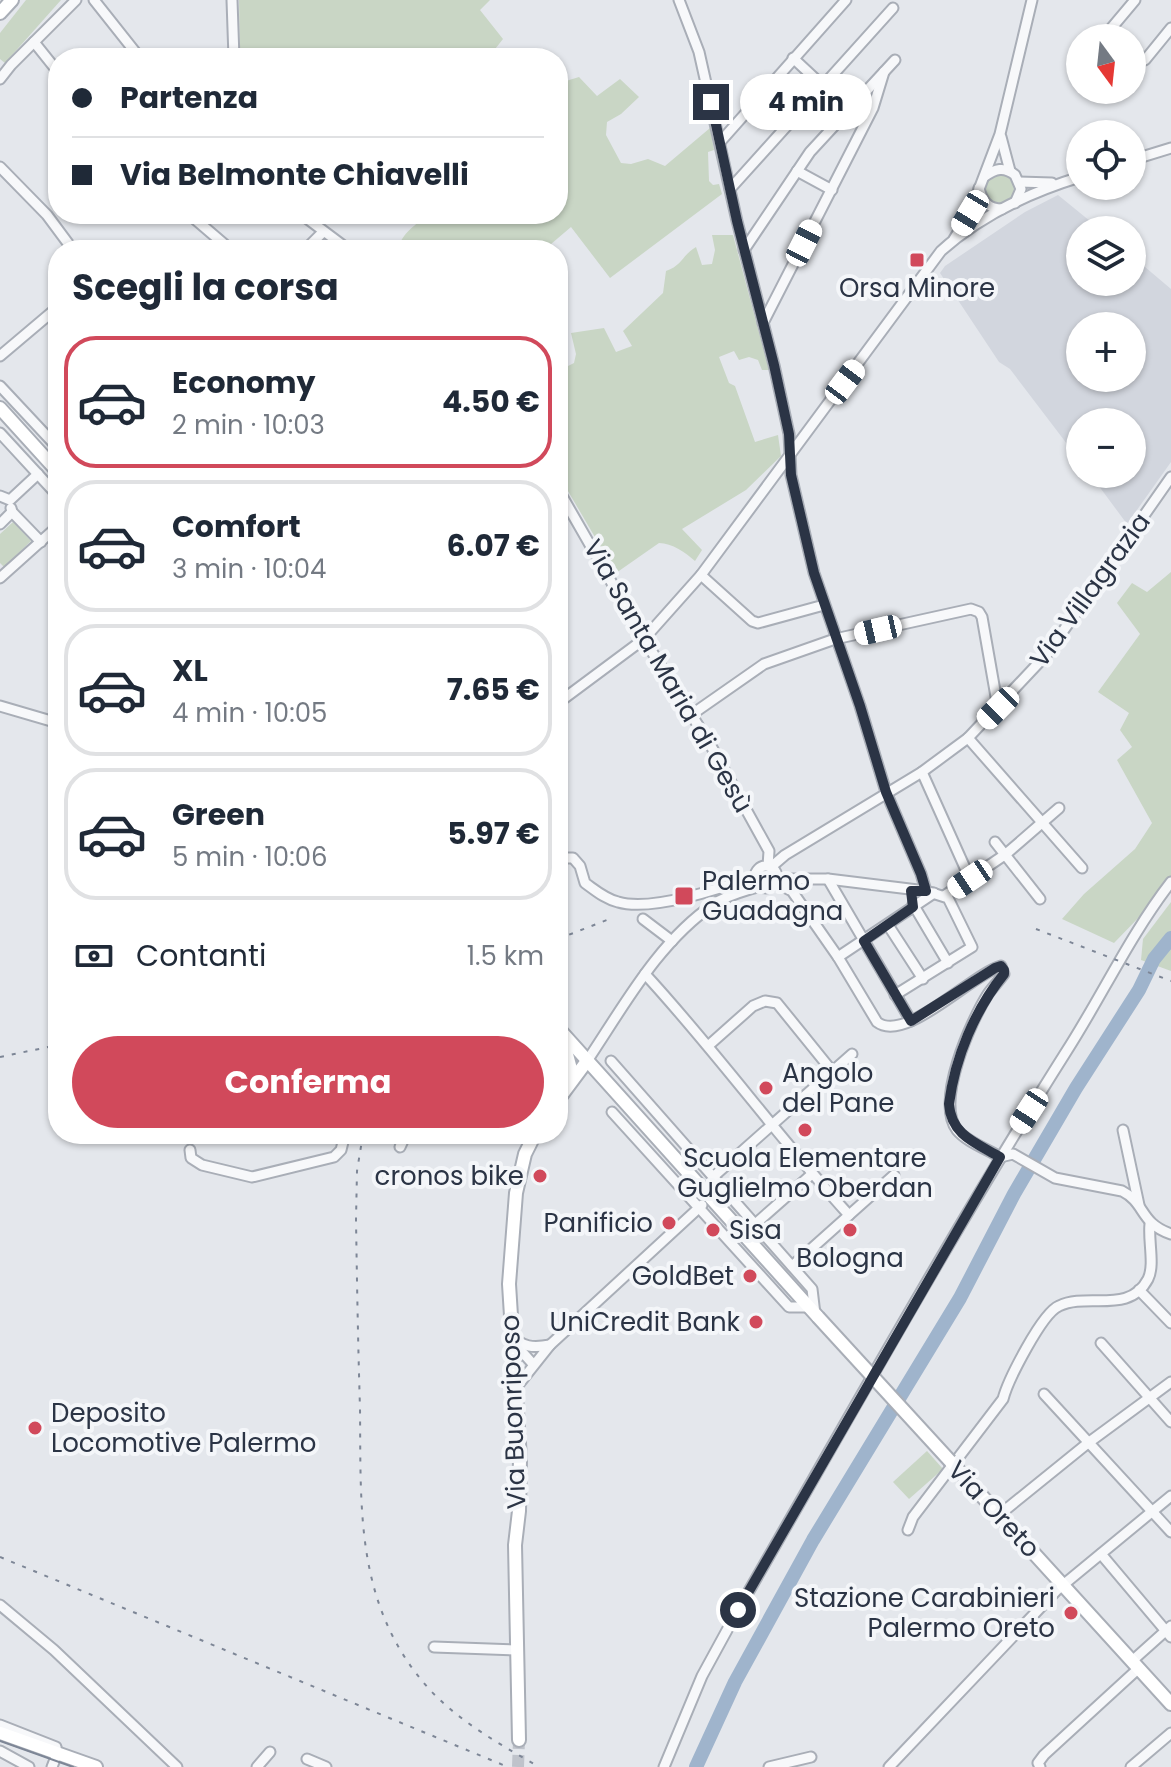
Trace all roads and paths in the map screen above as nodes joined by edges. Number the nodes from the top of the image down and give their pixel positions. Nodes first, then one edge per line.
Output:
1 (12, 0) edge
2 (76, 0) edge
3 (94, 0) edge
4 (232, 0) edge
5 (679, 0) edge
6 (846, 0) edge
7 (1032, 0) edge
8 (1135, 0) edge
9 (893, 8) dead end
10 (0, 13) edge
11 (1115, 24) edge
12 (1171, 28) edge
13 (34, 42) junction
14 (132, 48) edge
15 (234, 48) edge
16 (793, 58) junction
17 (1146, 59) edge
18 (48, 60) edge
19 (895, 60) dead end
20 (884, 72) junction
21 (0, 79) edge
22 (823, 86) junction
23 (1000, 134) junction
24 (721, 141) junction
25 (1171, 148) edge
26 (1146, 156) edge
27 (0, 167) edge
28 (797, 171) junction
29 (1010, 171) junction
30 (985, 176) junction
31 (1066, 181) edge
32 (1019, 182) junction
33 (1059, 183) junction
34 (979, 188) junction
35 (730, 189) junction
36 (832, 190) junction
37 (1015, 203) junction
38 (1002, 209) junction
39 (48, 216) edge
40 (201, 224) edge
41 (313, 224) edge
42 (323, 232) junction
43 (219, 240) edge
44 (315, 240) edge
45 (335, 240) edge
46 (953, 240) junction
47 (744, 250) junction
48 (48, 315) edge
49 (763, 323) junction
50 (0, 356) edge
51 (0, 386) edge
52 (0, 408) edge
53 (0, 433) edge
54 (48, 437) edge
55 (791, 454) junction
56 (48, 461) edge
57 (38, 474) junction
58 (1171, 477) edge
59 (48, 485) edge
60 (5, 498) edge
61 (568, 506) edge
62 (12, 512) junction
63 (0, 524) edge
64 (48, 535) edge
65 (41, 542) junction
66 (701, 575) junction
67 (1, 576) edge
68 (824, 605) junction
69 (644, 639) junction
70 (835, 639) junction
71 (568, 696) edge
72 (0, 706) edge
73 (998, 708) junction
74 (691, 715) junction
75 (48, 720) edge
76 (968, 738) junction
77 (922, 772) junction
78 (886, 792) junction
79 (1059, 808) dead end
80 (1042, 823) junction
81 (995, 842) dead end
82 (1006, 854) junction
83 (568, 858) edge
84 (770, 867) junction
85 (1082, 868) dead end
86 (828, 879) junction
87 (970, 879) junction
88 (757, 881) junction
89 (776, 881) junction
90 (1171, 882) edge
91 (911, 891) junction
92 (930, 892) junction
93 (946, 897) junction
94 (1040, 899) dead end
95 (913, 907) junction
96 (643, 919) dead end
97 (888, 925) junction
98 (672, 941) junction
99 (864, 941) junction
100 (838, 957) junction
101 (948, 963) junction
102 (645, 974) junction
103 (923, 979) junction
104 (895, 995) junction
105 (911, 1021) junction
106 (568, 1039) edge
107 (708, 1046) junction
108 (852, 1054) dead end
109 (568, 1058) edge
110 (587, 1061) junction
111 (611, 1061) dead end
112 (832, 1071) junction
113 (569, 1084) joint
114 (612, 1112) dead end
115 (665, 1122) junction
116 (773, 1125) junction
117 (1123, 1130) dead end
118 (653, 1132) junction
119 (642, 1143) junction
120 (342, 1144) edge
121 (401, 1144) edge
122 (531, 1144) edge
123 (400, 1147) dead end
124 (190, 1150) dead end
125 (1000, 1157) junction
126 (812, 1174) junction
127 (894, 1175) dead end
128 (713, 1177) junction
129 (711, 1197) junction
130 (1139, 1205) junction
131 (700, 1207) junction
132 (849, 1215) junction
133 (1150, 1224) junction
134 (755, 1225) junction
135 (744, 1234) junction
136 (1171, 1234) edge
137 (792, 1266) junction
138 (1139, 1290) junction
139 (814, 1312) junction
140 (1171, 1323) edge
141 (511, 1332) junction
142 (1101, 1343) dead end
143 (550, 1345) junction
144 (533, 1364) junction
145 (1171, 1382) edge
146 (515, 1389) junction
147 (1044, 1394) dead end
148 (1149, 1398) junction
149 (1171, 1422) edge
150 (1088, 1443) junction
151 (952, 1463) junction
152 (1171, 1496) edge
153 (1151, 1511) junction
154 (999, 1515) junction
155 (908, 1530) dead end
156 (1171, 1532) edge
157 (1101, 1554) junction
158 (1064, 1585) junction
159 (0, 1605) edge
160 (1169, 1631) edge
161 (434, 1647) dead end
162 (518, 1650) junction
163 (1135, 1665) junction
164 (1171, 1704) edge
165 (0, 1725) edge
166 (0, 1733) edge
167 (1171, 1733) edge
168 (519, 1740) tunnel mouth
169 (0, 1751) edge
170 (270, 1752) dead end
171 (57, 1754) junction
172 (811, 1757) dead end
173 (307, 1759) dead end
174 (29, 1767) edge
175 (52, 1767) edge
176 (96, 1767) edge
177 (177, 1767) edge
178 (257, 1767) edge
179 (326, 1767) edge
180 (664, 1767) edge
181 (769, 1767) edge
182 (889, 1767) edge
183 (1040, 1767) edge
184 (1131, 1767) edge

1 - 10 street
2 - 13 street
3 - 14 street
4 - 15 street
5 - 24 street
6 - 16 street
7 - 23 street
8 - 11 street
9 - 22 street
12 - 17 street
13 - 18 street
13 - 21 street
16 - 22 street
16 - 24 street
19 - 20 street
20 - 28 street
20 - 36 street
22 - 35 street
23 - 29 street
23 - 30 street
24 - 35 street
25 - 26 street
27 - 39 street
28 - 36 street
28 - 47 street
29 - 30 street
29 - 32 street
30 - 34 street
31 - 33 street
32 - 33 street
32 - 37 street
33 - 37 street
34 - 38 street
34 - 46 street
35 - 47 street
36 - 49 street
37 - 38 street
38 - 46 street
40 - 43 street
41 - 42 street
42 - 44 street
42 - 45 street
46 - 55 street
47 - 49 street
48 - 50 street
49 - 55 street
51 - 54 street
52 - 56 street
53 - 57 street
55 - 66 street
55 - 68 street
57 - 59 street
57 - 60 street
58 - 73 street, Via Villagrazia
60 - 62 street
61 - 69 street, Via Santa Maria di Gesù
62 - 63 street
62 - 65 street
64 - 65 street
65 - 67 street
66 - 68 street
66 - 69 street
68 - 70 street
69 - 71 street
69 - 74 street, Via Santa Maria di Gesù
70 - 73 street
70 - 74 street
70 - 78 street
72 - 75 street
73 - 76 street, Via Villagrazia
74 - 84 street, Via Santa Maria di Gesù
76 - 77 street, Via Villagrazia
76 - 80 street
77 - 78 street, Via Villagrazia
77 - 87 street
78 - 84 street, Via Villagrazia
78 - 92 street
79 - 80 street
80 - 82 street
80 - 85 street
81 - 82 street
82 - 87 street
82 - 94 street
83 - 88 street
84 - 88 street
84 - 89 street
86 - 89 street
86 - 91 street
86 - 99 street
87 - 93 street
88 - 89 street
88 - 98 street
89 - 100 street
90 - 125 street
91 - 92 street
91 - 95 street
92 - 93 street
92 - 95 street
93 - 101 street
95 - 97 street
95 - 101 street
96 - 98 street
97 - 99 street
97 - 103 street
98 - 102 street
99 - 100 street
99 - 104 street
100 - 105 street
101 - 103 street
102 - 107 street
102 - 110 street
103 - 104 street
104 - 105 street
105 - 125 street
106 - 110 street, Via Oreto
107 - 112 street
107 - 116 street
108 - 112 street
109 - 113 street
110 - 113 street
110 - 118 street, Via Oreto
111 - 115 street, Via Oreto
112 - 116 street
114 - 119 street, Via Oreto
115 - 118 street
115 - 128 street, Via Oreto
116 - 126 street
116 - 128 street
117 - 130 street
118 - 119 street
118 - 129 street, Via Oreto
119 - 131 street, Via Oreto
120 - 124 street
121 - 123 street
122 - 141 street, Via Buonriposo
125 - 130 street
125 - 180 street
126 - 132 street
126 - 134 street
127 - 132 street
128 - 134 street, Via Oreto
129 - 131 street
129 - 135 street, Via Oreto
130 - 133 street
131 - 139 street, Via Oreto
131 - 143 street
132 - 137 street
133 - 136 street
133 - 138 street
134 - 135 street
134 - 137 street, Via Oreto
135 - 139 street, Via Oreto
137 - 139 street, Via Oreto
138 - 140 street
138 - 151 street
139 - 151 street, Via Oreto, bridge
141 - 143 street
141 - 144 street
141 - 146 street, Via Buonriposo
142 - 148 street
143 - 144 street
144 - 146 street
145 - 148 street
146 - 162 street, Via Buonriposo
147 - 150 street
148 - 149 street
148 - 150 street
150 - 153 street
150 - 154 street
151 - 154 street, Via Oreto
151 - 155 street
152 - 153 street
153 - 156 street
153 - 157 street
154 - 158 street, Via Oreto
157 - 158 street
157 - 160 street
158 - 163 street, Via Oreto
158 - 182 street
159 - 177 street
160 - 163 street
161 - 162 street
162 - 168 street, Via Buonriposo
163 - 164 street, Via Oreto
163 - 183 street
165 - 171 street
166 - 171 street
167 - 184 street
169 - 174 street
170 - 178 street
171 - 175 street
171 - 176 street
172 - 181 street
173 - 179 street

